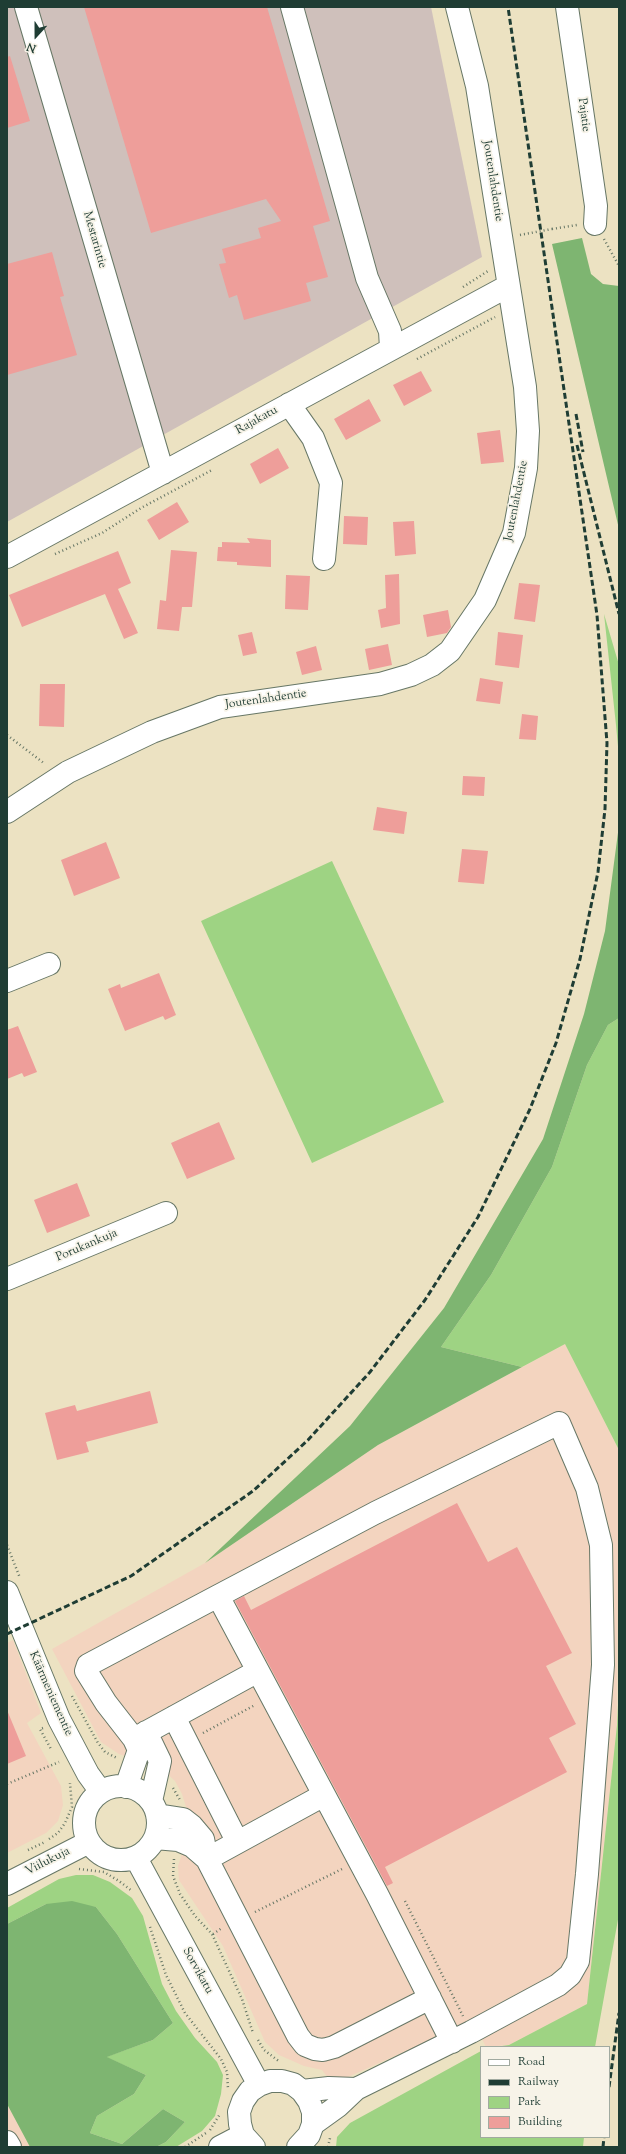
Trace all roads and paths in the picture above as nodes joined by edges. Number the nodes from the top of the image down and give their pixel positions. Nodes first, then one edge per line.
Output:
1 (26, 7) edge
2 (292, 7) edge
3 (457, 7) edge
4 (567, 7) edge
5 (595, 224) dead end
6 (552, 229) dead end
7 (520, 235) dead end
8 (509, 297) junction
9 (391, 348) junction
10 (415, 360) dead end
11 (289, 404) junction
12 (218, 466) dead end
13 (163, 473) junction
14 (54, 555) dead end
15 (7, 557) edge
16 (324, 559) dead end
17 (7, 735) edge
18 (61, 777) junction
19 (7, 812) edge
20 (49, 964) dead end
21 (7, 981) edge
22 (166, 1213) dead end
23 (7, 1279) edge
24 (7, 1592) edge
25 (218, 1596) junction
26 (258, 1671) junction
27 (272, 1696) junction
28 (174, 1717) junction
29 (40, 1729) dead end
30 (140, 1735) junction
31 (186, 1742) junction
32 (53, 1751) dead end
33 (56, 1757) dead end
34 (59, 1762) junction
35 (63, 1768) dead end
36 (70, 1781) dead end
37 (7, 1784) edge
38 (126, 1787) junction
39 (101, 1792) junction
40 (324, 1795) junction
41 (154, 1808) junction
42 (155, 1838) junction
43 (237, 1841) junction
44 (89, 1842) junction
45 (21, 1854) dead end
46 (358, 1857) junction
47 (136, 1858) junction
48 (207, 1859) junction
49 (74, 1870) dead end
50 (7, 1884) edge
51 (136, 1895) dead end
52 (238, 1920) junction
53 (149, 1922) dead end
54 (212, 1934) dead end
55 (430, 1998) junction
56 (452, 2042) junction
57 (259, 2085) junction
58 (356, 2089) junction
59 (302, 2091) junction
60 (227, 2094) dead end
61 (223, 2107) dead end
62 (313, 2124) junction
63 (249, 2141) edge
64 (7, 2142) edge
65 (10, 2147) edge
66 (185, 2147) edge
67 (220, 2147) edge
68 (298, 2147) edge

1 - 13 street, Mestarintie
2 - 9 street
3 - 8 street, Joutenlahdentie
4 - 5 street, Pajatie
6 - 7 path, bridge
8 - 9 street, Rajakatu
8 - 10 path
8 - 18 street, Joutenlahdentie
9 - 11 street, Rajakatu
11 - 13 street, Rajakatu
11 - 16 street
12 - 14 path
13 - 15 street, Rajakatu
17 - 18 path
18 - 19 street, Joutenlahdentie
20 - 21 street
22 - 23 street, Porukankuja
24 - 39 street, Käärmeniementie
25 - 26 street
25 - 30 street
25 - 56 street
26 - 27 street
26 - 28 street
27 - 31 path
27 - 40 street
28 - 30 street
28 - 31 street
29 - 32 path
30 - 38 street
30 - 41 street
31 - 43 street
33 - 34 path
34 - 35 path
34 - 37 path
36 - 45 path
38 - 39 street
38 - 41 street
39 - 44 street
40 - 43 street
40 - 46 street
41 - 42 street
41 - 48 street
42 - 47 street
42 - 48 street
43 - 48 street
44 - 47 street
44 - 50 street, Viilukuja
46 - 52 path
46 - 55 street
47 - 57 street, Sorvikatu
48 - 52 street
49 - 51 path
52 - 54 path
52 - 55 street
53 - 60 path
55 - 56 street
56 - 58 street
57 - 59 street
57 - 63 street
58 - 59 street
58 - 62 street
59 - 62 street
61 - 66 path
62 - 68 street
63 - 67 street
64 - 65 street

